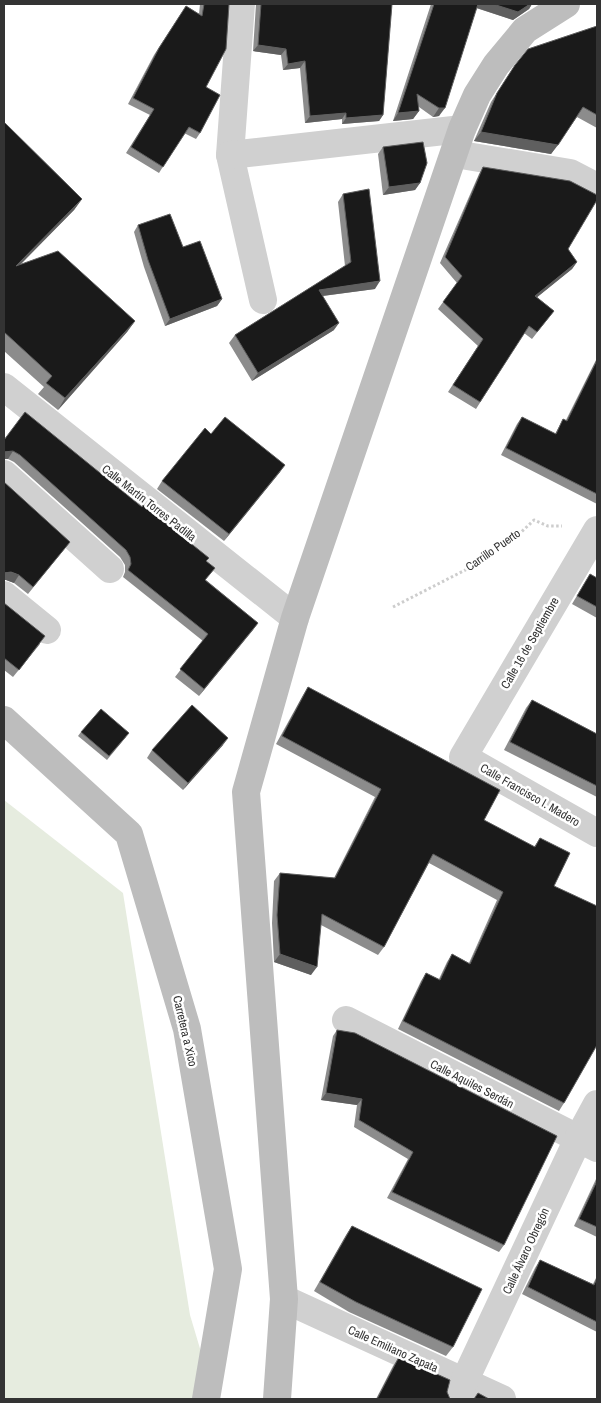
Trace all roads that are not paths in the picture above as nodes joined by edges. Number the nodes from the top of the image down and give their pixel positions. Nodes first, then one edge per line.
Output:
1 (241, 4) edge
2 (566, 4) edge
3 (458, 142) junction
4 (230, 155) junction
5 (597, 187) edge
6 (263, 300) dead end
7 (4, 387) edge
8 (4, 474) edge
9 (597, 530) edge
10 (110, 569) dead end
11 (4, 596) edge
12 (295, 618) junction
13 (47, 630) dead end
14 (4, 720) edge
15 (463, 757) joint
16 (597, 834) edge
17 (346, 1020) dead end
18 (597, 1104) edge
19 (588, 1143) edge
20 (284, 1299) junction
21 (460, 1390) edge
22 (206, 1399) edge
23 (277, 1399) edge
24 (502, 1399) edge

1 - 4 street
2 - 3 street
3 - 4 street
3 - 5 street
3 - 12 street
4 - 6 street
7 - 12 street, Calle Martín Torres Padilla
8 - 10 street
9 - 15 street, Calle 16 de Septiembre
11 - 13 street
12 - 20 street
14 - 22 street, Carretera a Xico
15 - 16 street, Calle Francisco I. Madero
17 - 19 street, Calle Aquiles Serdán
18 - 19 street, Calle Álvaro Obregón
19 - 21 street, Calle Álvaro Obregón
20 - 21 street, Calle Emiliano Zapata
20 - 23 street
21 - 24 street, Calle Emiliano Zapata

